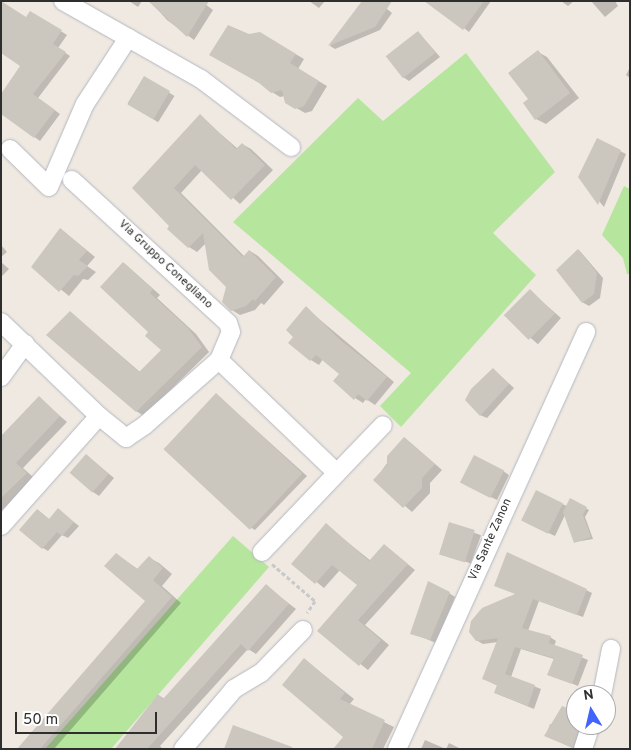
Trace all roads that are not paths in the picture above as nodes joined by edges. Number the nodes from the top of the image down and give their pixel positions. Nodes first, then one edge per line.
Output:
1 (63, 1) edge
2 (128, 38) junction
3 (291, 148) dead end
4 (10, 149) dead end
5 (72, 180) dead end
6 (1, 322) edge
7 (586, 332) dead end
8 (25, 344) junction
9 (219, 360) junction
10 (1, 377) edge
11 (99, 416) junction
12 (383, 425) dead end
13 (337, 473) junction
14 (1, 526) edge
15 (262, 552) road end
16 (303, 630) road end
17 (611, 649) dead end
18 (604, 685) edge
19 (588, 735) edge
20 (183, 749) edge
21 (397, 749) edge
22 (583, 749) edge

1 - 2 street
2 - 3 street
2 - 4 street
5 - 9 street, Via Gruppo Conegliano
6 - 8 street, Via Gruppo Conegliano
7 - 21 street, Via Sante Zanon
8 - 10 street
8 - 11 street, Via Gruppo Conegliano
9 - 11 street, Via Gruppo Conegliano
9 - 13 street
11 - 14 street
12 - 13 street
13 - 15 street
16 - 20 street
17 - 18 street
19 - 22 street

